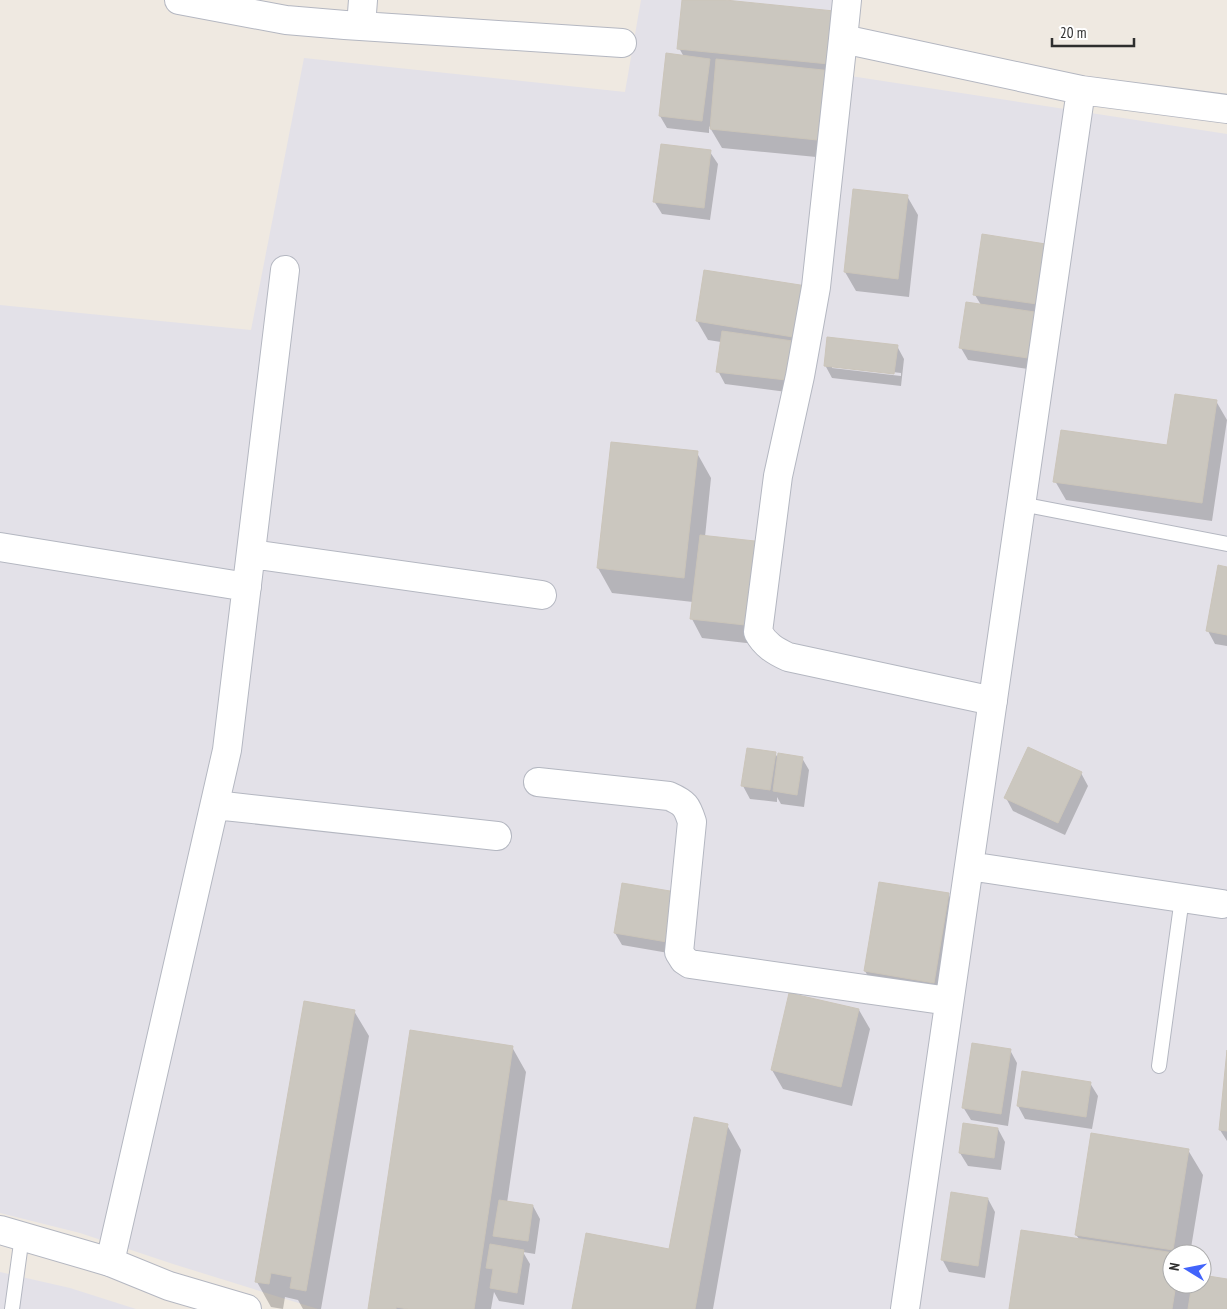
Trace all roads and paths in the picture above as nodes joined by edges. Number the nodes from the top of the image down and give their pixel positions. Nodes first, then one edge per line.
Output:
1 (179, 0) edge
2 (847, 0) edge
3 (362, 13) edge
4 (843, 39) junction
5 (622, 43) dead end
6 (1081, 90) junction
7 (1227, 109) edge
8 (284, 270) dead end
9 (1021, 504) junction
10 (1227, 544) edge
11 (0, 547) edge
12 (251, 554) junction
13 (247, 587) junction
14 (542, 594) dead end
15 (993, 701) junction
16 (538, 782) dead end
17 (215, 805) junction
18 (497, 836) dead end
19 (968, 866) junction
20 (1182, 898) junction
21 (1222, 904) dead end
22 (950, 1001) junction
23 (1159, 1066) dead end
24 (11, 1233) edge
25 (110, 1262) junction
26 (12, 1309) edge
27 (247, 1309) edge
28 (905, 1309) edge

1 - 3 street
2 - 4 street
3 - 5 street
4 - 6 street
4 - 15 street
6 - 7 street
6 - 9 street
8 - 12 street
9 - 10 lane
9 - 15 street
11 - 13 street
12 - 13 street
12 - 14 street
13 - 17 street
15 - 19 street
16 - 22 street
17 - 18 street
17 - 25 street
19 - 20 street
19 - 22 street
20 - 21 street
20 - 23 lane
22 - 28 street
24 - 25 street
24 - 26 lane
25 - 27 street

